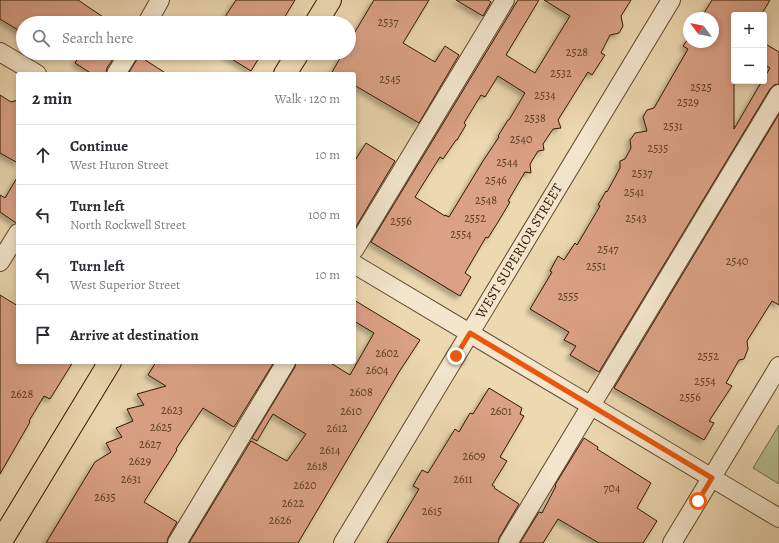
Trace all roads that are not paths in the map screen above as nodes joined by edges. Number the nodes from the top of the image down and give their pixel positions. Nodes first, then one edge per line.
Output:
1 (160, 0) edge
2 (330, 0) edge
3 (505, 0) edge
4 (671, 0) edge
5 (151, 16) edge
6 (320, 16) edge
7 (0, 52) edge
8 (125, 60) edge
9 (294, 60) edge
10 (34, 72) edge
11 (117, 72) edge
12 (286, 72) edge
13 (779, 94) edge
14 (16, 236) edge
15 (356, 247) edge
16 (0, 262) edge
17 (356, 265) edge
18 (470, 333) junction
19 (109, 364) edge
20 (285, 364) edge
21 (779, 366) edge
22 (591, 406) junction
23 (712, 478) junction
24 (779, 518) edge
25 (0, 543) edge
26 (177, 543) edge
27 (343, 543) edge
28 (508, 543) edge
29 (672, 543) edge

1 - 5 street
2 - 6 main road
3 - 15 street
4 - 18 street, WEST SUPERIOR STREET
7 - 10 street
8 - 11 street
9 - 12 main road
13 - 22 street
14 - 16 street
17 - 18 street
18 - 22 street
18 - 27 street, WEST SUPERIOR STREET
19 - 25 main road
20 - 26 street
21 - 23 street
22 - 23 street
22 - 28 street
23 - 24 street
23 - 29 street

